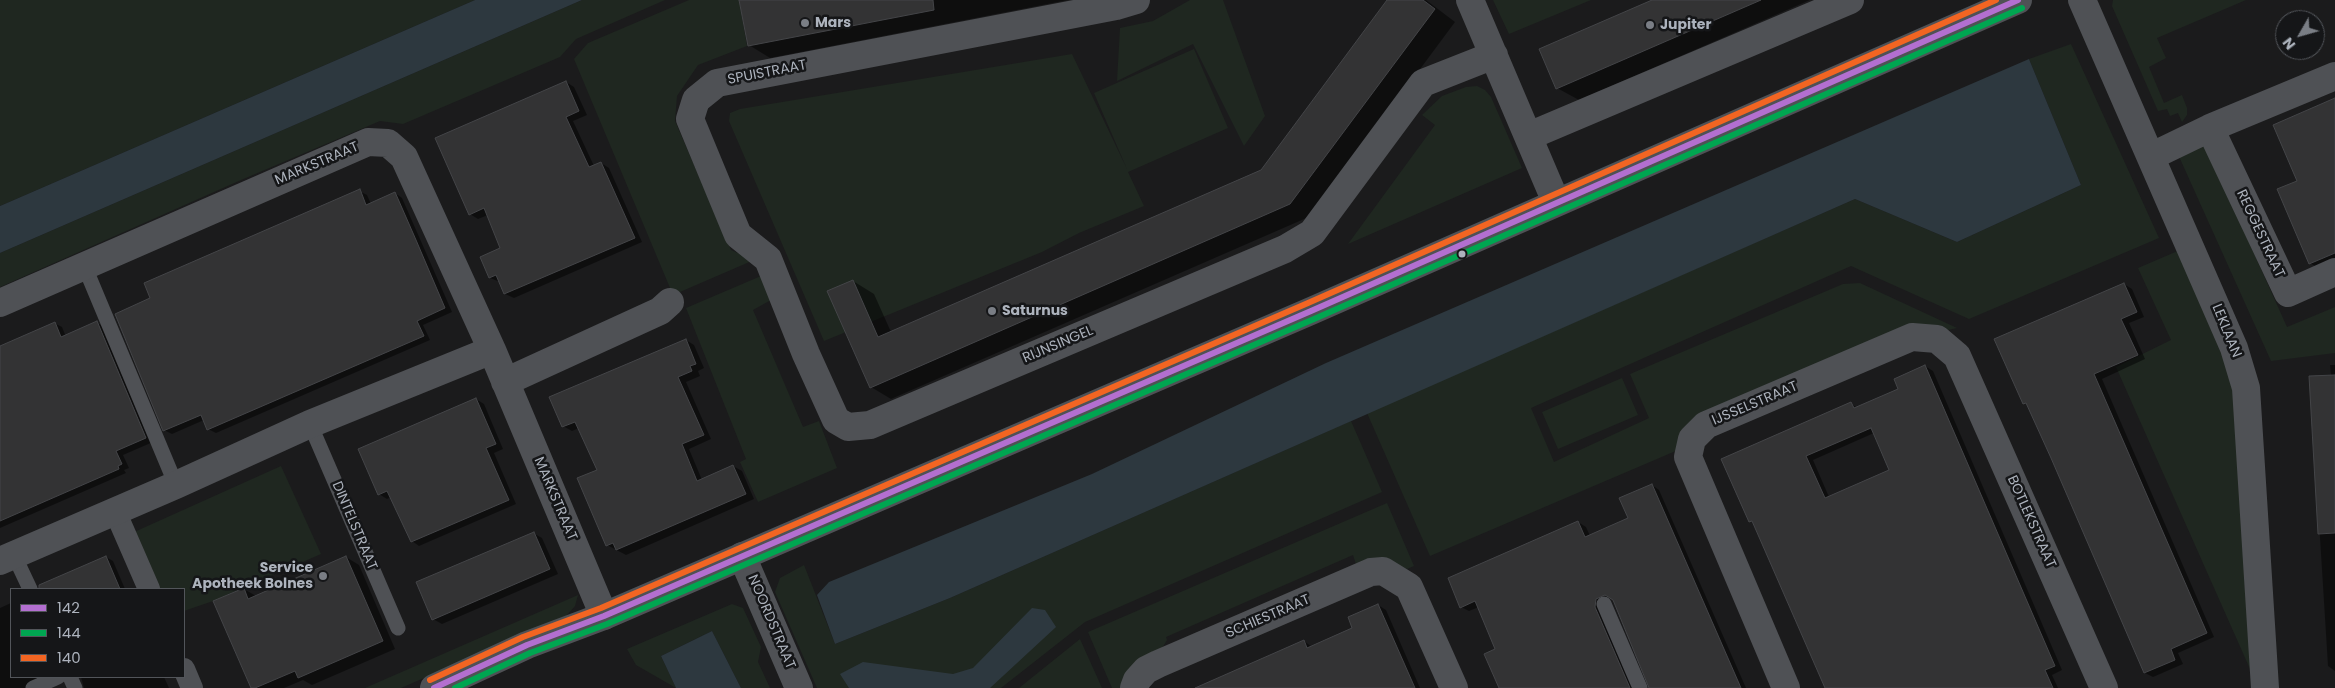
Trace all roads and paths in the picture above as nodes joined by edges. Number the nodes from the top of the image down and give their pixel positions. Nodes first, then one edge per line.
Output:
1 (1136, 0) edge
2 (1470, 0) edge
3 (1850, 0) edge
4 (2018, 0) edge
5 (2082, 0) edge
6 (1494, 55) junction
7 (2335, 76) edge
8 (2210, 128) junction
9 (1529, 136) junction
10 (2152, 156) junction
11 (1556, 202) junction
12 (84, 265) junction
13 (2335, 272) edge
14 (0, 302) edge
15 (670, 302) dead end
16 (492, 350) junction
17 (1958, 356) joint
18 (505, 382) junction
19 (836, 420) joint
20 (310, 424) junction
21 (176, 485) junction
22 (115, 511) junction
23 (742, 556) junction
24 (7, 558) edge
25 (29, 588) edge
26 (149, 588) edge
27 (1604, 604) dead end
28 (604, 616) junction
29 (398, 628) dead end
30 (185, 671) edge
31 (56, 678) edge
32 (33, 688) edge
33 (192, 688) edge
34 (434, 688) edge
35 (800, 688) edge
36 (1134, 688) edge
37 (1454, 688) edge
38 (1640, 688) edge
39 (1786, 688) edge
40 (2104, 688) edge
41 (2264, 688) edge

1 - 19 street, SPUISTRAAT
2 - 6 street
3 - 9 street
4 - 11 street
5 - 10 street, LEKLAAN
6 - 9 street
6 - 19 street, RIJNSINGEL
7 - 8 street
8 - 10 street
8 - 13 street, REGGESTRAAT
9 - 11 street
10 - 41 street, LEKLAAN
11 - 23 street
12 - 14 street, MARKSTRAAT
12 - 16 street, MARKSTRAAT
12 - 21 lane
15 - 18 street
16 - 18 street, MARKSTRAAT
16 - 20 street
17 - 39 street, IJSSELSTRAAT
17 - 40 street, BOTLEKSTRAAT
18 - 28 street, MARKSTRAAT
20 - 21 street
20 - 29 lane, DINTELSTRAAT
21 - 22 street
22 - 24 street
22 - 26 street
23 - 28 street
23 - 35 street, NOORDSTRAAT
24 - 25 lane
27 - 38 lane
28 - 34 street
30 - 33 street
31 - 32 lane
36 - 37 street, SCHIESTRAAT

